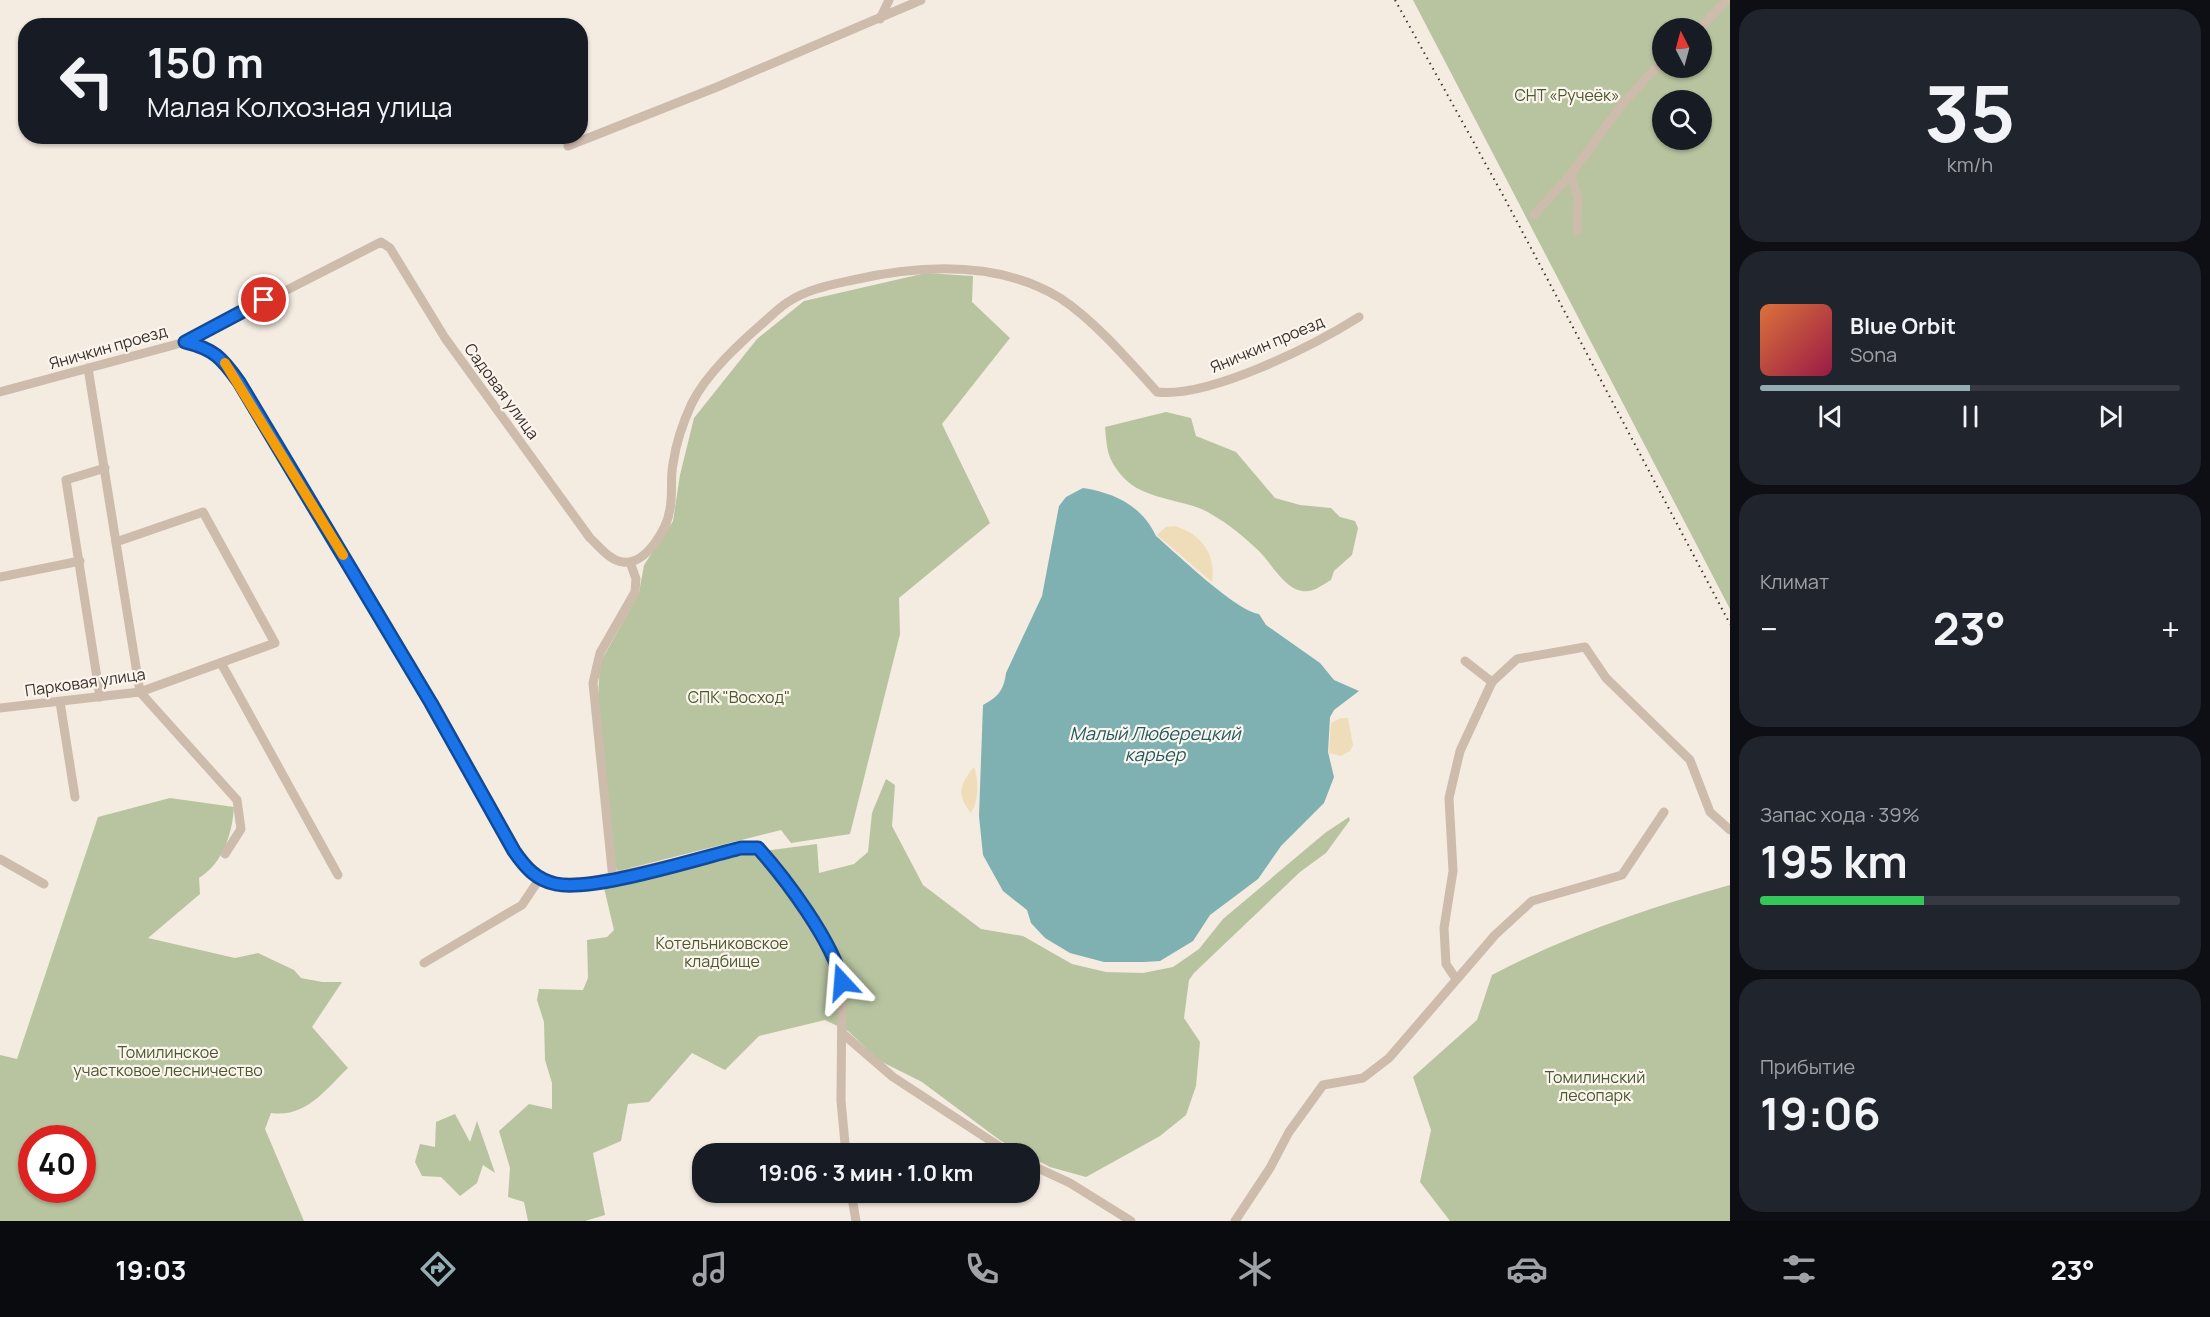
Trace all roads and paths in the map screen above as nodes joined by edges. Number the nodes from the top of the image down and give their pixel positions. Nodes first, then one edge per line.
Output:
1 (888, 0) edge
2 (1727, 0) edge
3 (917, 1) edge
4 (1710, 18) edge
5 (880, 19) junction
6 (1652, 72) edge
7 (588, 138) edge
8 (573, 144) edge
9 (568, 146) dead end
10 (1571, 174) junction
11 (1534, 215) dead end
12 (1577, 231) dead end
13 (381, 242) joint
14 (1359, 317) dead end
15 (185, 342) junction
16 (88, 368) junction
17 (0, 392) edge
18 (105, 468) junction
19 (116, 542) junction
20 (80, 561) junction
21 (630, 562) junction
22 (0, 577) edge
23 (1465, 661) dead end
24 (221, 663) junction
25 (1492, 682) junction
26 (140, 692) junction
27 (100, 697) junction
28 (60, 702) junction
29 (0, 708) edge
30 (75, 797) dead end
31 (1664, 812) dead end
32 (1730, 830) edge
33 (225, 854) dead end
34 (0, 859) edge
35 (338, 875) dead end
36 (540, 878) junction
37 (613, 879) junction
38 (44, 884) dead end
39 (424, 963) dead end
40 (1456, 979) junction
41 (842, 1033) junction
42 (845, 1143) edge
43 (994, 1143) edge
44 (1040, 1169) edge
45 (854, 1203) edge
46 (856, 1221) edge
47 (1131, 1221) edge
48 (1235, 1221) edge

1 - 5 street
2 - 4 street
3 - 5 street
5 - 7 street
6 - 10 street
8 - 9 street
10 - 11 street
10 - 12 street
13 - 15 street, Яничкин проезд
13 - 21 street, Садовая улица
14 - 21 street, Яничкин проезд
15 - 16 street, Яничкин проезд
15 - 36 street
16 - 17 street, Яничкин проезд
16 - 18 street
18 - 19 street
18 - 20 street
19 - 24 street, Парковая улица
19 - 26 street
20 - 22 street
20 - 27 street
21 - 37 street
23 - 25 street
24 - 26 street, Парковая улица
24 - 35 street
25 - 32 street
25 - 40 street
26 - 27 street, Парковая улица
26 - 33 street
27 - 28 street, Парковая улица
28 - 29 street, Парковая улица
28 - 30 street
31 - 40 street
34 - 38 street
36 - 37 street
36 - 39 street
37 - 41 street
40 - 48 street
41 - 42 street
41 - 43 street
44 - 47 street
45 - 46 street

